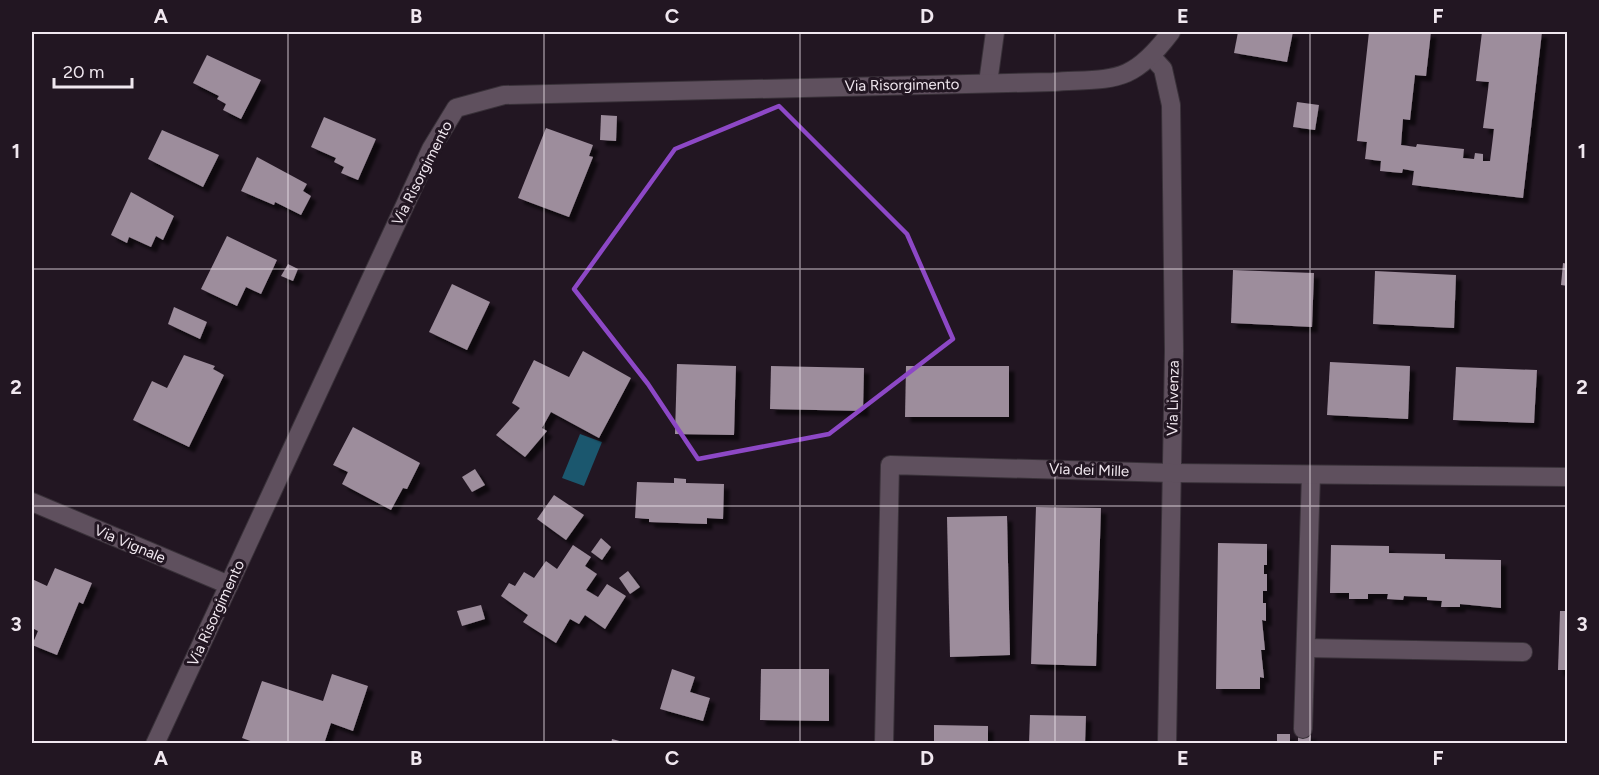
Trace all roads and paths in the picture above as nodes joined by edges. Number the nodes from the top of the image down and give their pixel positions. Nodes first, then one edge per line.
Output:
1 (995, 32) edge
2 (1171, 32) edge
3 (1152, 57) junction
4 (988, 83) junction
5 (1172, 473) junction
6 (1311, 475) junction
7 (1568, 477) edge
8 (32, 502) edge
9 (229, 585) junction
10 (1305, 648) junction
11 (1523, 652) dead end
12 (1303, 729) dead end
13 (155, 744) edge
14 (884, 744) edge
15 (1167, 744) edge

1 - 4 street
2 - 3 street, Via Risorgimento
3 - 4 street, Via Risorgimento
3 - 5 street, Via Livenza
4 - 9 street, Via Risorgimento
5 - 6 street, Via dei Mille
5 - 14 street, Via dei Mille
5 - 15 street, Via Livenza
6 - 7 street, Via dei Mille
6 - 10 street
8 - 9 street, Via Vignale
9 - 13 street, Via Risorgimento
10 - 11 street
10 - 12 street

